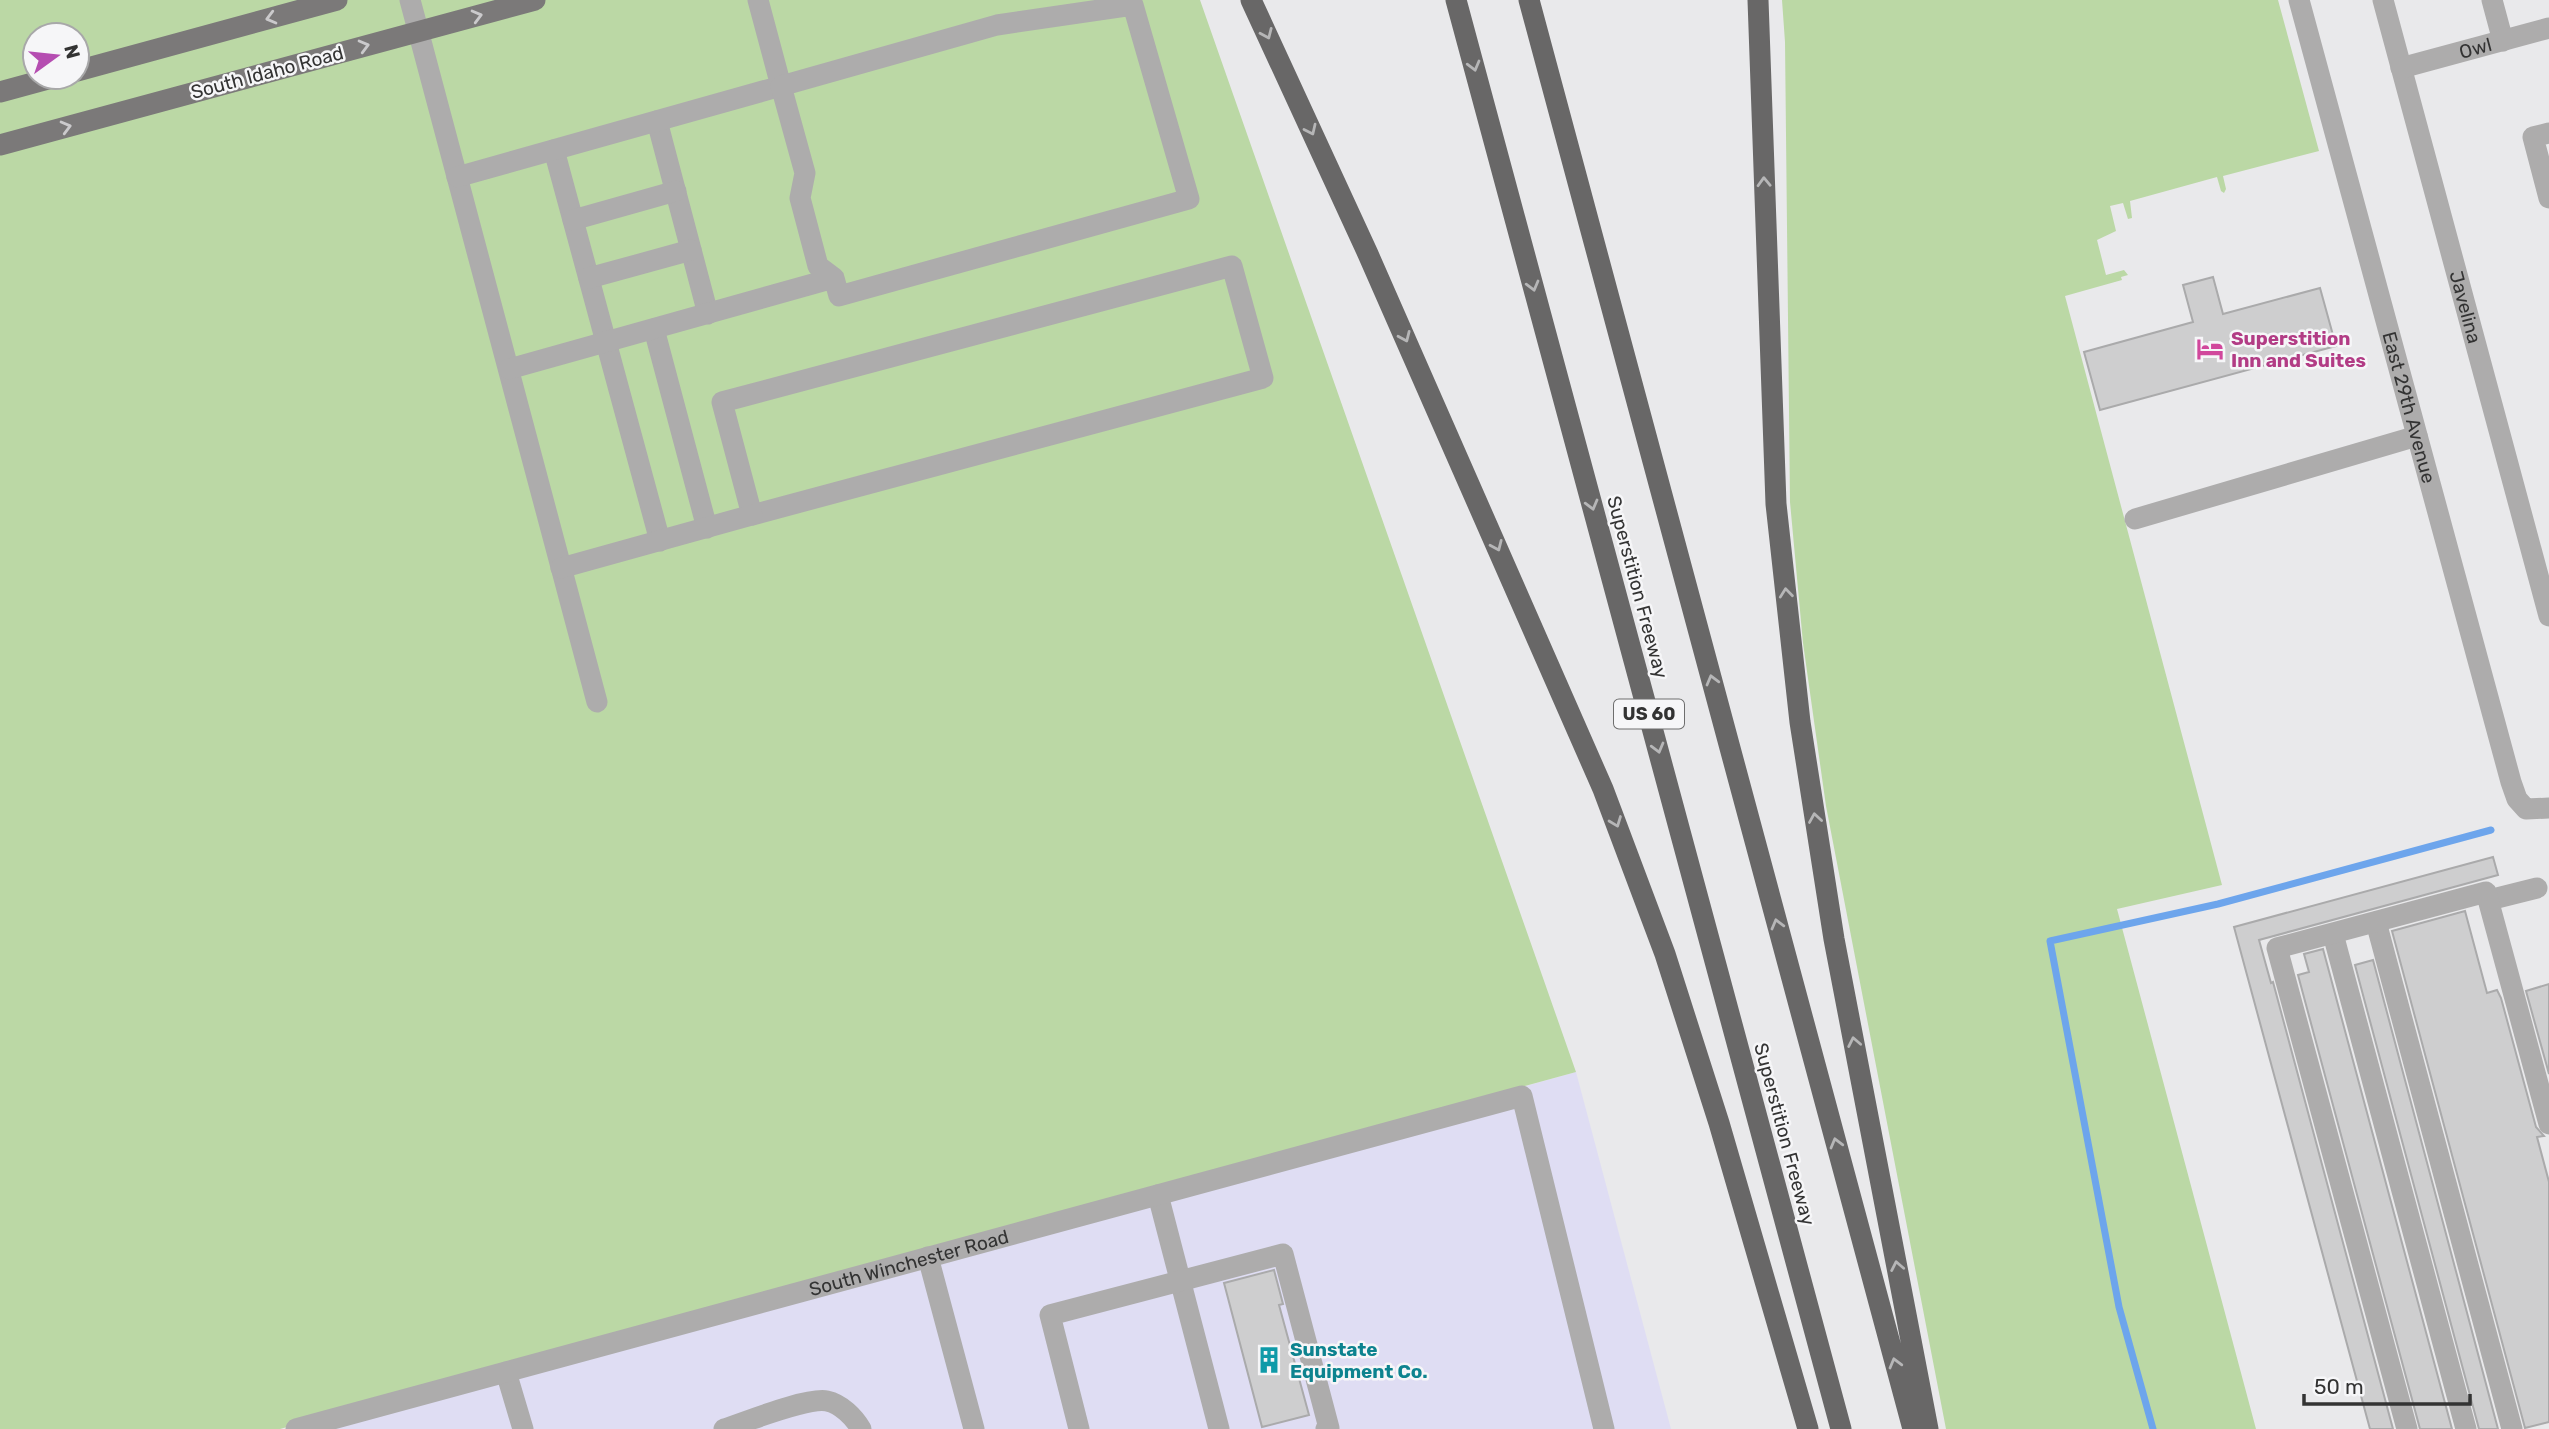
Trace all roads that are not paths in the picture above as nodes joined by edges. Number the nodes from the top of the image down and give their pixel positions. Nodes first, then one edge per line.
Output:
1 (337, 0) edge
2 (410, 0) edge
3 (535, 0) edge
4 (758, 0) edge
5 (1251, 0) edge
6 (1456, 0) edge
7 (1529, 0) edge
8 (1758, 0) edge
9 (2299, 0) edge
10 (2383, 0) edge
11 (2492, 0) edge
12 (2549, 28) edge
13 (418, 32) junction
14 (2503, 41) junction
15 (91, 67) edge
16 (2402, 68) junction
17 (21, 86) edge
18 (781, 86) junction
19 (0, 92) edge
20 (657, 121) junction
21 (2549, 133) edge
22 (0, 145) edge
23 (554, 150) junction
24 (457, 177) junction
25 (676, 191) junction
26 (2549, 198) edge
27 (573, 220) junction
28 (691, 250) junction
29 (589, 278) junction
30 (834, 278) junction
31 (708, 314) junction
32 (654, 329) junction
33 (606, 342) junction
34 (509, 369) junction
35 (2417, 436) junction
36 (752, 515) junction
37 (2135, 519) dead end
38 (708, 528) junction
39 (660, 541) junction
40 (561, 568) junction
41 (2549, 616) edge
42 (597, 702) dead end
43 (2549, 808) edge
44 (2538, 888) dead end
45 (2489, 900) junction
46 (2376, 922) junction
47 (2333, 933) junction
48 (2549, 1124) edge
49 (1158, 1195) junction
50 (928, 1257) junction
51 (1181, 1281) junction
52 (506, 1372) junction
53 (1601, 1427) edge
54 (296, 1429) edge
55 (523, 1429) edge
56 (724, 1429) edge
57 (861, 1429) edge
58 (974, 1429) edge
59 (1079, 1429) edge
60 (1219, 1429) edge
61 (1326, 1429) edge
62 (1808, 1429) edge
63 (1840, 1429) edge
64 (1913, 1429) edge
65 (1928, 1429) edge
66 (2407, 1429) edge
67 (2466, 1429) edge
68 (2512, 1429) edge

1 -> 15 main road
2 - 13 street
13 -> 3 main road, South Idaho Road
4 - 18 street
5 -> 62 highway
6 -> 63 highway, Superstition Freeway / US 60
64 -> 7 highway
65 -> 8 highway
9 - 35 street, East 29th Avenue
10 - 16 street, Javelina
11 - 14 street
12 - 14 street, Owl
22 -> 13 main road, South Idaho Road
13 - 24 street
14 - 16 street, Owl
16 - 41 street, Javelina
17 - 19 main road
18 - 20 street
18 - 30 street
18 - 30 street
20 - 23 street
20 - 25 street
21 - 26 street
23 - 24 street
23 - 27 street
24 - 34 street
25 - 27 street
25 - 28 street
27 - 29 street
28 - 29 street
28 - 31 street
29 - 33 street
30 - 31 street
31 - 32 street
32 - 33 street
32 - 38 street
33 - 34 street
33 - 39 street
34 - 40 street
35 - 37 street
35 - 43 street, East 29th Avenue
36 - 36 street
36 - 38 street
38 - 39 street
39 - 40 street
40 - 42 street
44 - 45 street
45 - 46 street
45 - 48 street
46 - 47 street
46 - 68 street
47 - 66 street
47 - 67 street
49 - 50 street, South Winchester Road
49 - 51 street
49 - 53 street, South Winchester Road
50 - 52 street, South Winchester Road
50 - 58 street
51 - 59 street
51 - 60 street
51 - 61 street
52 - 54 street, South Winchester Road
52 - 55 street
56 - 57 street

